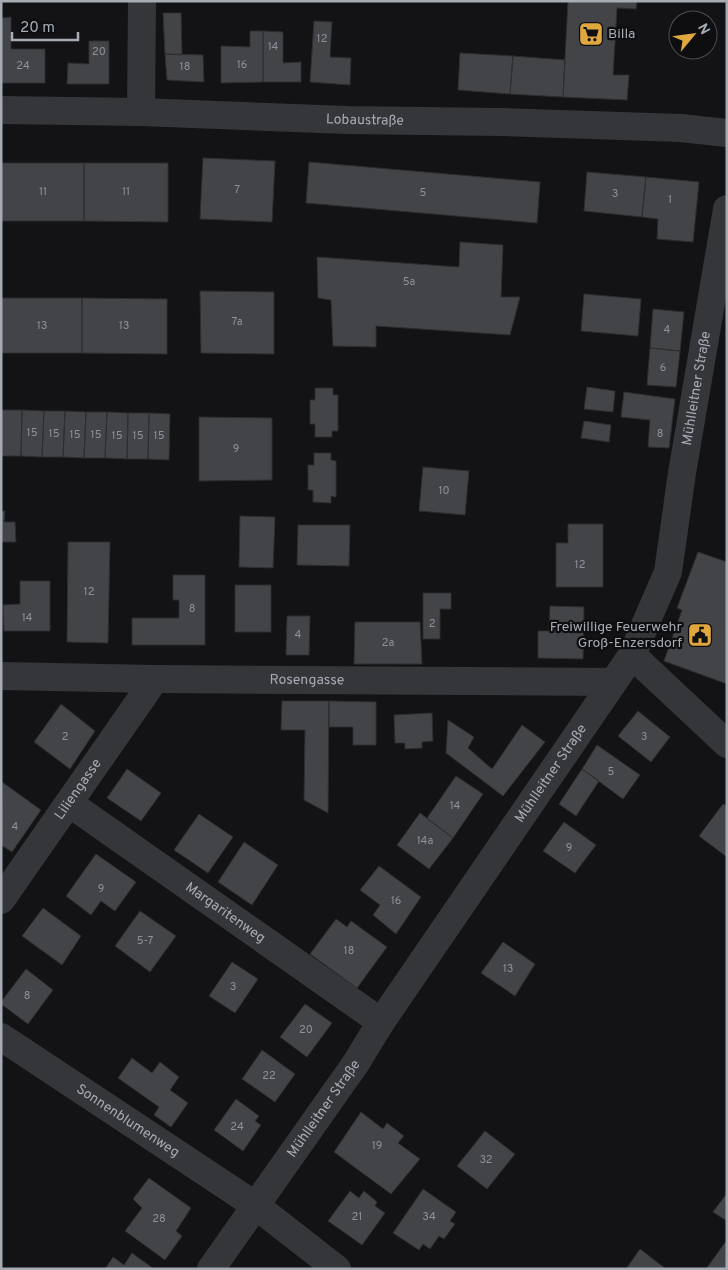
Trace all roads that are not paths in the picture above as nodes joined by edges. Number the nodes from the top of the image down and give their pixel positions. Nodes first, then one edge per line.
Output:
1 (142, 1) edge
2 (1, 110) edge
3 (141, 112) junction
4 (727, 133) edge
5 (727, 209) edge
6 (632, 655) junction
7 (1, 676) edge
8 (155, 679) junction
9 (613, 682) junction
10 (727, 744) edge
11 (69, 803) junction
12 (1, 900) edge
13 (381, 1022) junction
14 (1, 1037) edge
15 (255, 1205) junction
16 (211, 1269) edge
17 (337, 1269) edge

1 - 3 street
2 - 3 street, Lobaustraße
3 - 4 street, Lobaustraße
5 - 6 street, Mühlleitner Straße
6 - 9 street, Mühlleitner Straße
6 - 10 street
7 - 8 street, Rosengasse
8 - 9 street, Rosengasse
8 - 11 street, Liliengasse
9 - 13 street, Mühlleitner Straße
11 - 12 street, Liliengasse
11 - 13 street, Margaritenweg
13 - 15 street, Mühlleitner Straße
14 - 15 street, Sonnenblumenweg
15 - 16 street, Mühlleitner Straße
15 - 17 street, Sonnenblumenweg

